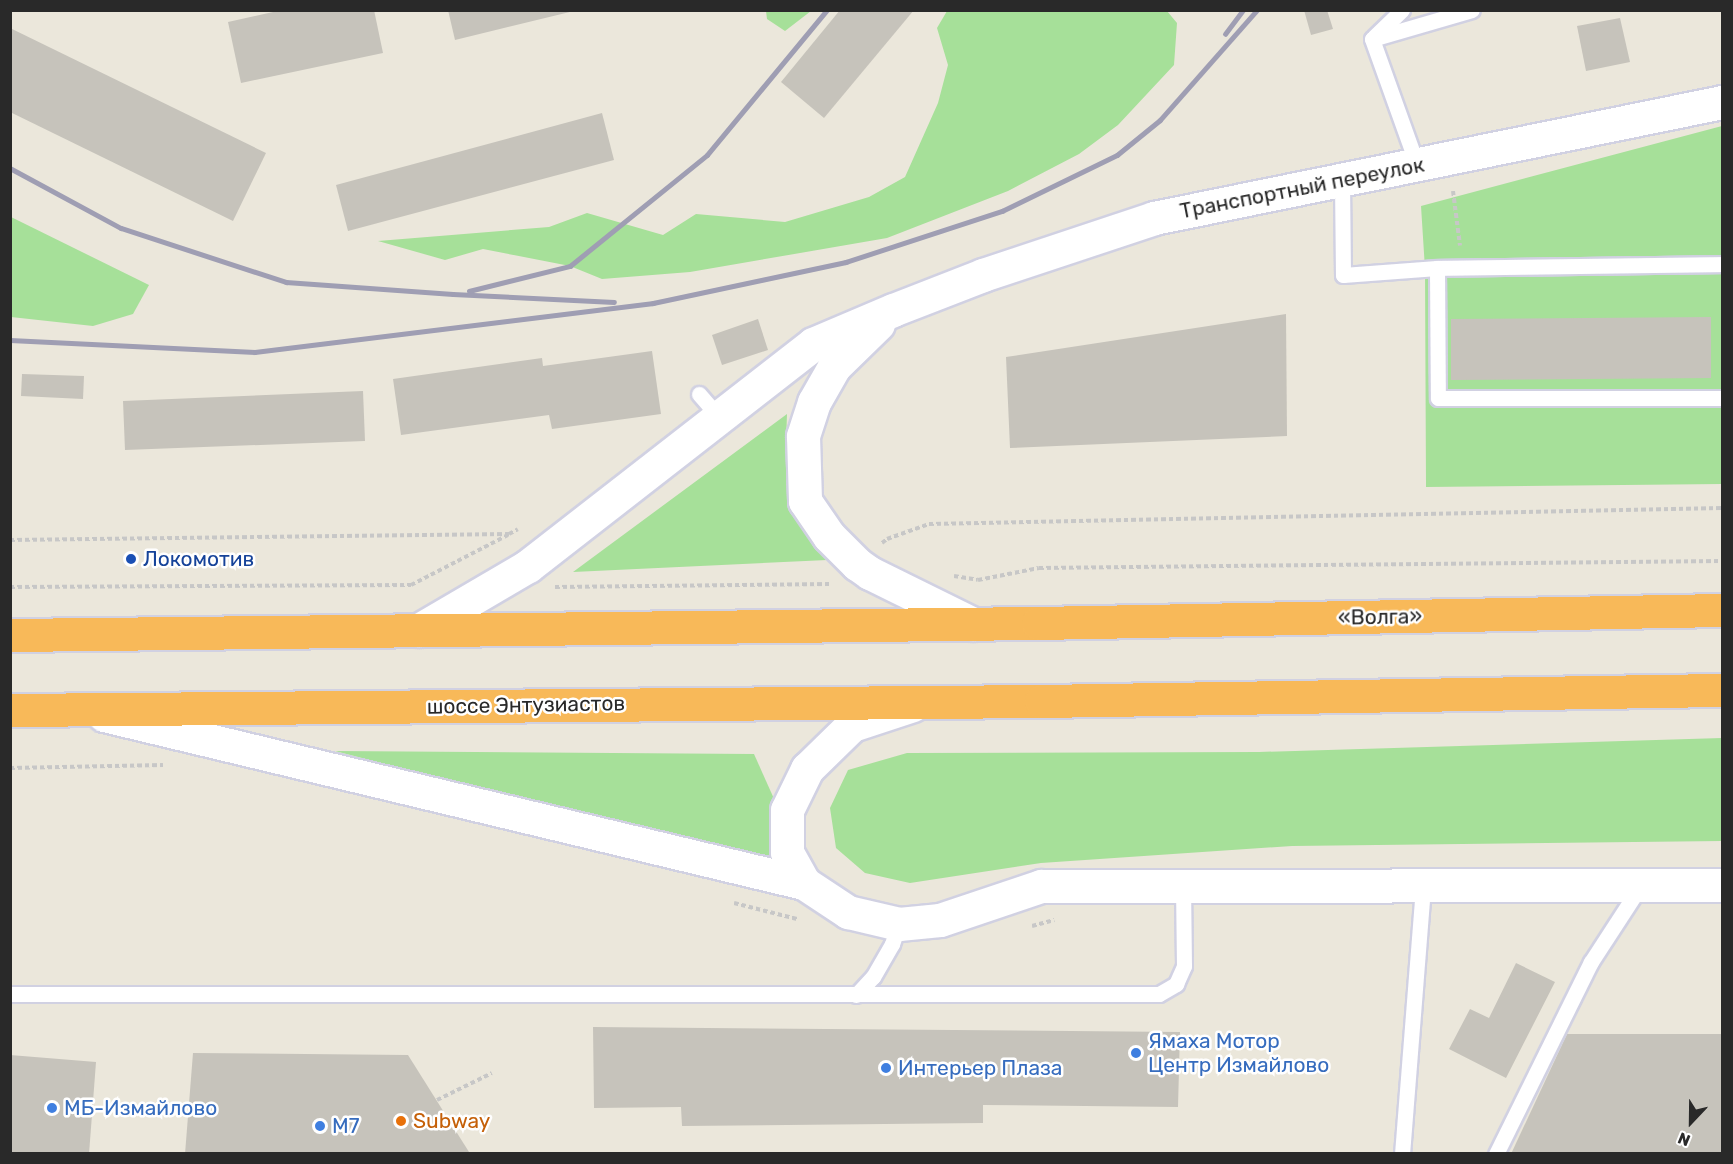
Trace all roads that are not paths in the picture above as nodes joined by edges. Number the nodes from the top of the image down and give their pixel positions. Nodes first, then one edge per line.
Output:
1 (1402, 10) edge
2 (1472, 10) edge
3 (1372, 39) junction
4 (1722, 102) edge
5 (1417, 165) junction
6 (1342, 181) junction
7 (1722, 264) edge
8 (1437, 268) junction
9 (904, 298) junction
10 (1722, 398) edge
11 (1722, 610) edge
12 (973, 624) junction
13 (419, 630) junction
14 (10, 635) edge
15 (1722, 690) edge
16 (921, 702) junction
17 (82, 709) junction
18 (10, 710) edge
19 (804, 883) junction
20 (1642, 884) junction
21 (1423, 885) junction
22 (1722, 885) edge
23 (1183, 887) junction
24 (899, 924) junction
25 (10, 994) edge
26 (856, 995) junction
27 (1402, 1154) edge
28 (1496, 1154) edge

1 - 3 lane
2 - 3 lane
3 - 5 lane
4 - 5 street, Транспортный переулок
5 - 6 street, Транспортный переулок
6 - 8 lane
6 - 9 street, Транспортный переулок
7 - 8 lane
8 - 10 lane
9 - 12 street
9 - 13 street, Транспортный переулок
11 - 12 highway, «Волга»
12 - 13 highway
13 - 14 highway
15 - 16 highway, шоссе Энтузиастов
16 - 17 highway, шоссе Энтузиастов
16 - 19 street
17 - 18 highway, шоссе Энтузиастов
17 - 19 street
19 - 24 street
20 - 21 street
20 - 22 street
20 - 28 lane
21 - 23 street
21 - 27 lane
23 - 24 street
23 - 26 lane
24 - 26 lane
25 - 26 lane

